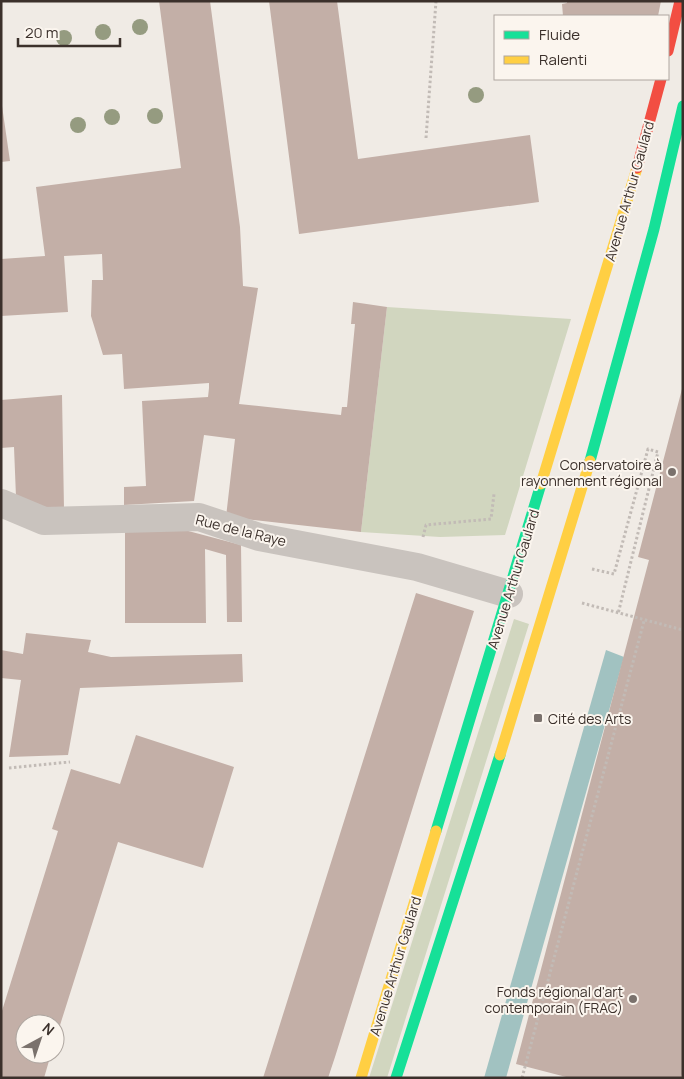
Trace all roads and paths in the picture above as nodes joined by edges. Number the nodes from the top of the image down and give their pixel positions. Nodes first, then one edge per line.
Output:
1 (436, 1) edge
2 (680, 1) edge
3 (669, 47) edge
4 (661, 80) edge
5 (683, 106) edge
6 (426, 138) dead end
7 (494, 494) dead end
8 (1, 503) edge
9 (417, 567) junction
10 (517, 567) junction
11 (592, 569) dead end
12 (528, 572) dead end
13 (510, 600) junction
14 (582, 603) dead end
15 (618, 614) junction
16 (644, 621) junction
17 (683, 630) edge
18 (70, 762) dead end
19 (10, 768) dead end
20 (361, 1078) edge
21 (396, 1078) edge
22 (522, 1078) edge

1 - 6 path
2 - 3 main road
4 - 10 main road, Avenue Arthur Gaulard
5 - 21 main road
7 - 9 path
8 - 9 street, Rue de la Raye
9 - 13 street, Rue de la Raye
10 - 12 main road
10 - 13 main road, Avenue Arthur Gaulard
11 - 15 path
13 - 20 main road, Avenue Arthur Gaulard
14 - 15 path
15 - 16 path
16 - 17 path
16 - 22 path
18 - 19 path

